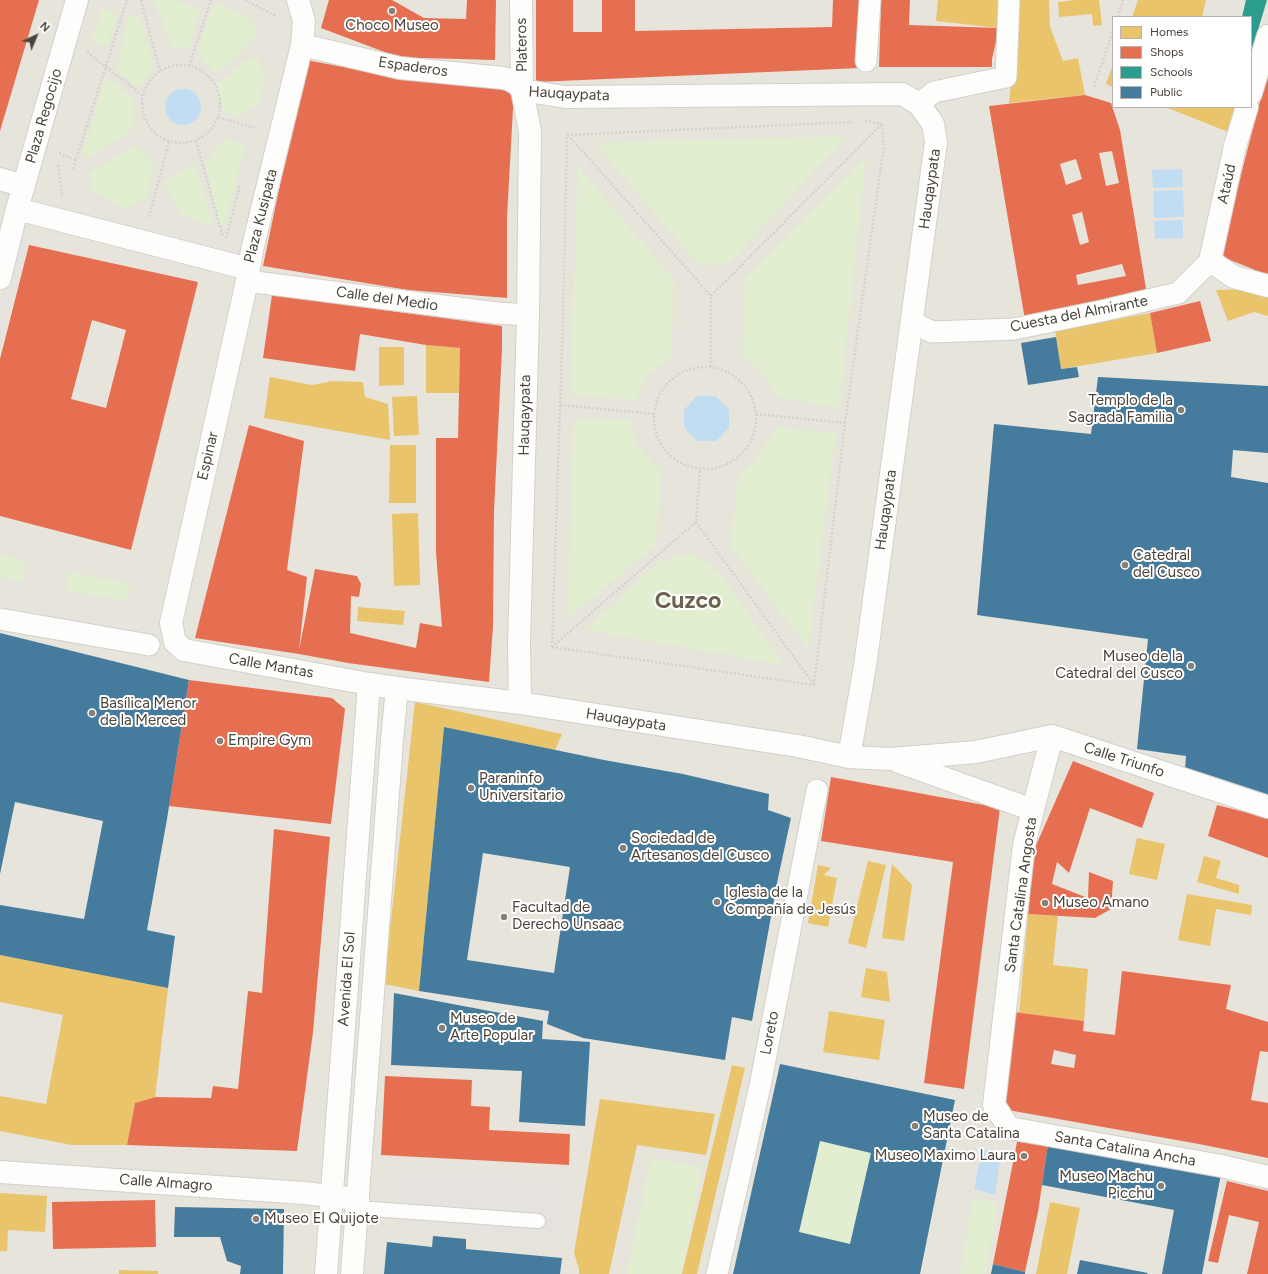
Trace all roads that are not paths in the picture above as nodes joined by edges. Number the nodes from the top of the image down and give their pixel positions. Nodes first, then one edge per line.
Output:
1 (76, 0) edge
2 (298, 0) edge
3 (521, 0) edge
4 (870, 0) edge
5 (1009, 0) edge
6 (1268, 36) edge
7 (302, 45) junction
8 (866, 61) dead end
9 (522, 90) junction
10 (1252, 90) edge
11 (919, 104) junction
12 (1247, 108) edge
13 (0, 179) edge
14 (24, 186) junction
15 (17, 209) junction
16 (1210, 261) junction
17 (248, 275) junction
18 (0, 278) edge
19 (1268, 286) edge
20 (528, 315) junction
21 (912, 322) junction
22 (0, 619) edge
23 (175, 642) joint
24 (149, 645) dead end
25 (369, 684) junction
26 (397, 688) junction
27 (520, 704) junction
28 (1052, 736) junction
29 (849, 757) junction
30 (891, 759) junction
31 (817, 790) dead end
32 (1268, 807) edge
33 (1033, 810) junction
34 (994, 1105) joint
35 (0, 1172) edge
36 (1268, 1176) edge
37 (332, 1196) junction
38 (358, 1203) junction
39 (538, 1221) dead end
40 (326, 1274) edge
41 (352, 1274) edge
42 (717, 1274) edge

1 - 14 street, Plaza Regocijo
2 - 7 street, Plaza Kusipata
3 - 9 street, Plateros
4 - 8 street
5 - 11 street
6 - 10 street
7 - 9 street, Espaderos
7 - 17 street, Plaza Kusipata
9 - 11 street, Hauqaypata
9 - 20 street, Hauqaypata
11 - 21 street, Hauqaypata
12 - 16 street, Ataúd
13 - 14 street
14 - 15 street, Plaza Regocijo
15 - 17 street, Plaza Kusipata
15 - 18 street, Plaza Regocijo
16 - 19 street
16 - 21 street, Cuesta del Almirante
17 - 20 street, Calle del Medio
17 - 23 street, Espinar
20 - 27 street, Hauqaypata
21 - 29 street, Hauqaypata
22 - 24 street
23 - 25 street, Calle Mantas
25 - 26 street, Calle Mantas
25 - 37 street, Avenida El Sol
26 - 27 street
26 - 38 street, Avenida El Sol
27 - 29 street, Hauqaypata
28 - 30 street
28 - 32 street, Calle Triunfo
28 - 33 street
29 - 30 street, Hauqaypata
30 - 33 street, Santa Catalina Angosta
31 - 42 street, Loreto
33 - 34 street, Santa Catalina Angosta
34 - 36 street, Santa Catalina Ancha
35 - 37 street, Calle Almagro
37 - 38 street, Calle Almagro
37 - 40 street, Avenida El Sol
38 - 39 lane
38 - 41 street, Avenida El Sol

